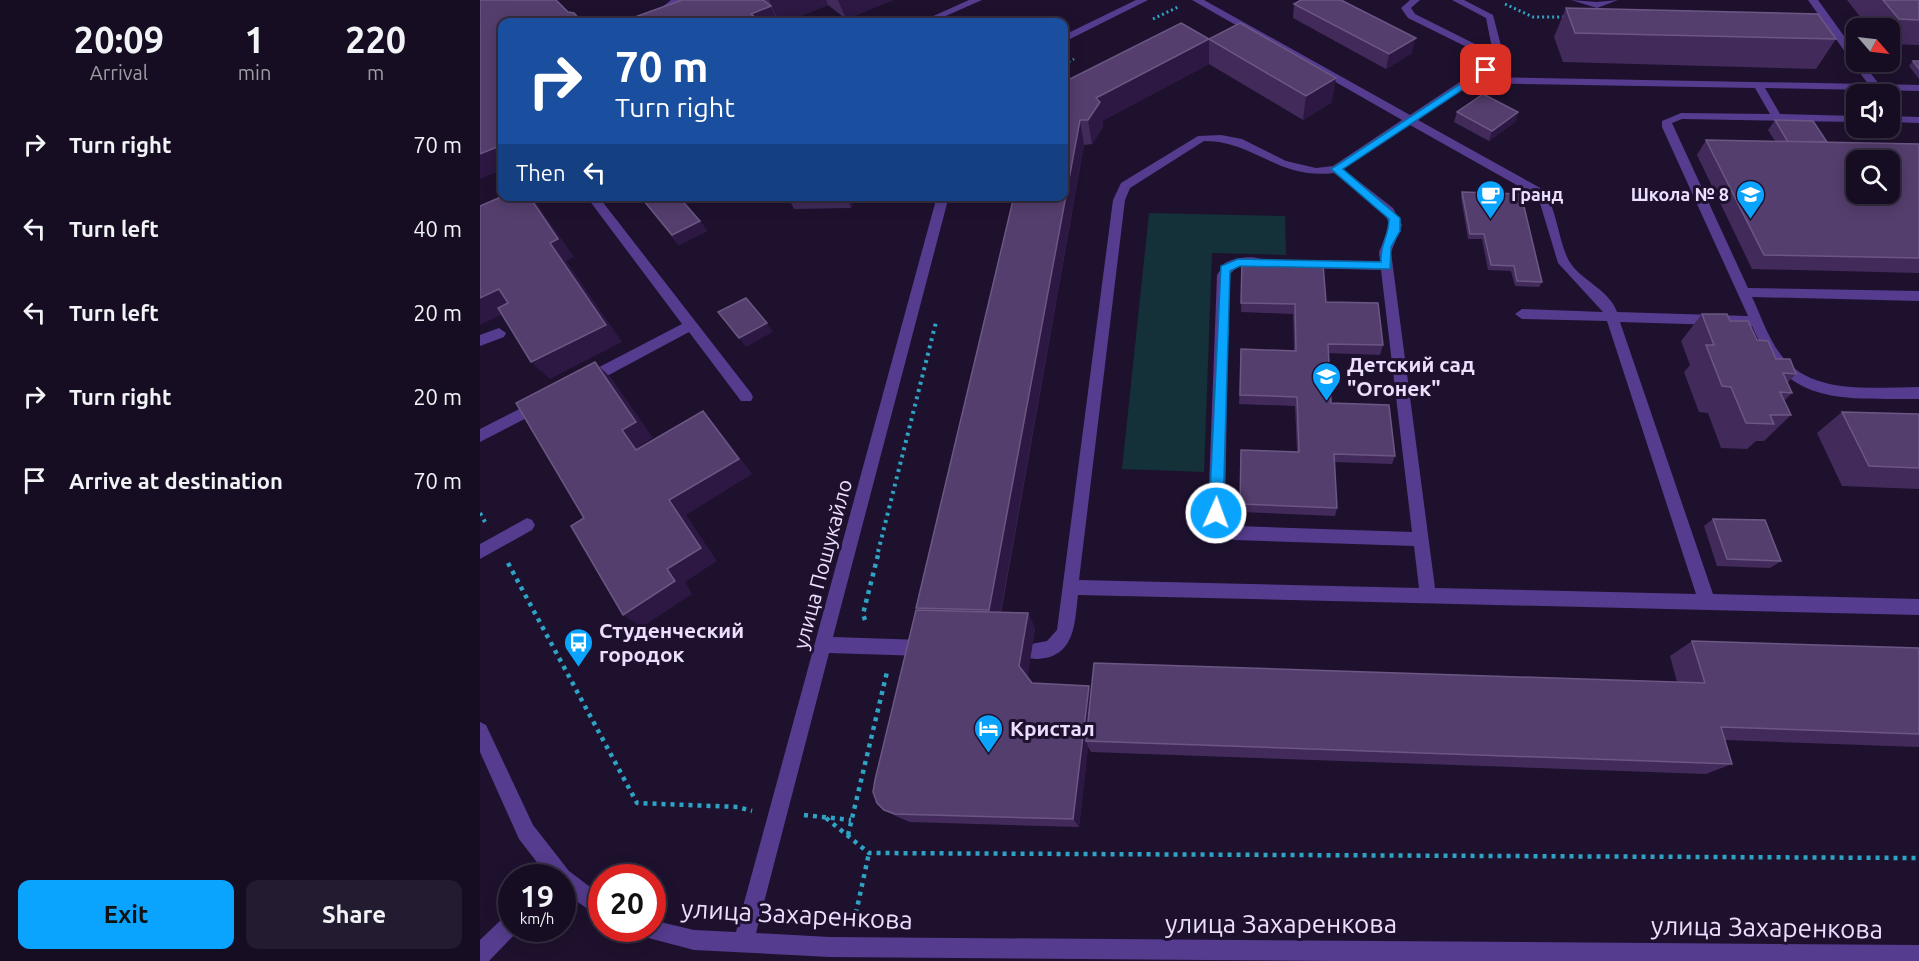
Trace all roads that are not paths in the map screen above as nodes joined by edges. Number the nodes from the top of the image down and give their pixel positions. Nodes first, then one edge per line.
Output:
1 (677, 0) edge
2 (977, 0) edge
3 (1143, 0) edge
4 (1197, 0) edge
5 (1415, 0) edge
6 (1457, 0) edge
7 (1576, 0) edge
8 (1613, 0) edge
9 (1813, 0) edge
10 (650, 18) edge
11 (934, 18) edge
12 (1068, 37) edge
13 (1846, 46) edge
14 (1500, 60) junction
15 (1472, 80) junction
16 (1505, 81) junction
17 (1758, 85) junction
18 (1846, 86) edge
19 (1900, 88) edge
20 (1919, 88) edge
21 (1777, 117) junction
22 (1412, 119) junction
23 (1846, 119) edge
24 (1900, 119) edge
25 (1919, 120) edge
26 (1336, 169) junction
27 (595, 201) edge
28 (942, 201) edge
29 (1386, 266) junction
30 (1743, 292) junction
31 (1919, 296) edge
32 (1522, 314) dead end
33 (1613, 317) junction
34 (1757, 321) junction
35 (691, 325) junction
36 (499, 333) edge
37 (480, 342) edge
38 (575, 386) edge
39 (1919, 393) edge
40 (554, 397) edge
41 (746, 397) dead end
42 (480, 436) edge
43 (527, 525) dead end
44 (1420, 539) junction
45 (480, 552) edge
46 (1070, 587) junction
47 (1428, 596) junction
48 (1707, 602) junction
49 (1919, 607) edge
50 (822, 645) junction
51 (923, 648) edge
52 (1032, 651) dead end
53 (480, 731) edge
54 (550, 864) edge
55 (576, 889) edge
56 (588, 898) edge
57 (666, 933) edge
58 (498, 937) edge
59 (743, 944) junction
60 (480, 955) edge
61 (1029, 955) edge
62 (1919, 955) edge
63 (1661, 957) edge

1 - 10 street
2 - 11 street
3 - 12 street
4 - 22 street
5 - 14 street
6 - 14 street
7 - 8 street
9 - 13 street
14 - 15 street
14 - 16 street
15 - 16 street
15 - 22 street
16 - 17 street
17 - 18 street
17 - 21 street
19 - 20 street
21 - 23 street
21 - 30 street
22 - 26 street
22 - 33 street
24 - 25 street
26 - 29 street
26 - 46 street
27 - 35 street
28 - 50 street, улица Пошукайло
29 - 44 street
29 - 44 street
30 - 31 street
30 - 34 street
32 - 33 street
33 - 34 street
33 - 48 street
34 - 39 street
35 - 38 street
35 - 41 street
36 - 37 street
40 - 42 street
43 - 45 street
44 - 47 street
46 - 47 street
46 - 52 street
47 - 48 street
48 - 49 street
50 - 51 street
50 - 59 street, улица Пошукайло
53 - 54 street
55 - 56 street
57 - 59 street, улица Захаренкова
58 - 60 street
59 - 61 street, улица Захаренкова
61 - 63 street, улица Захаренкова
62 - 63 street, улица Захаренкова

